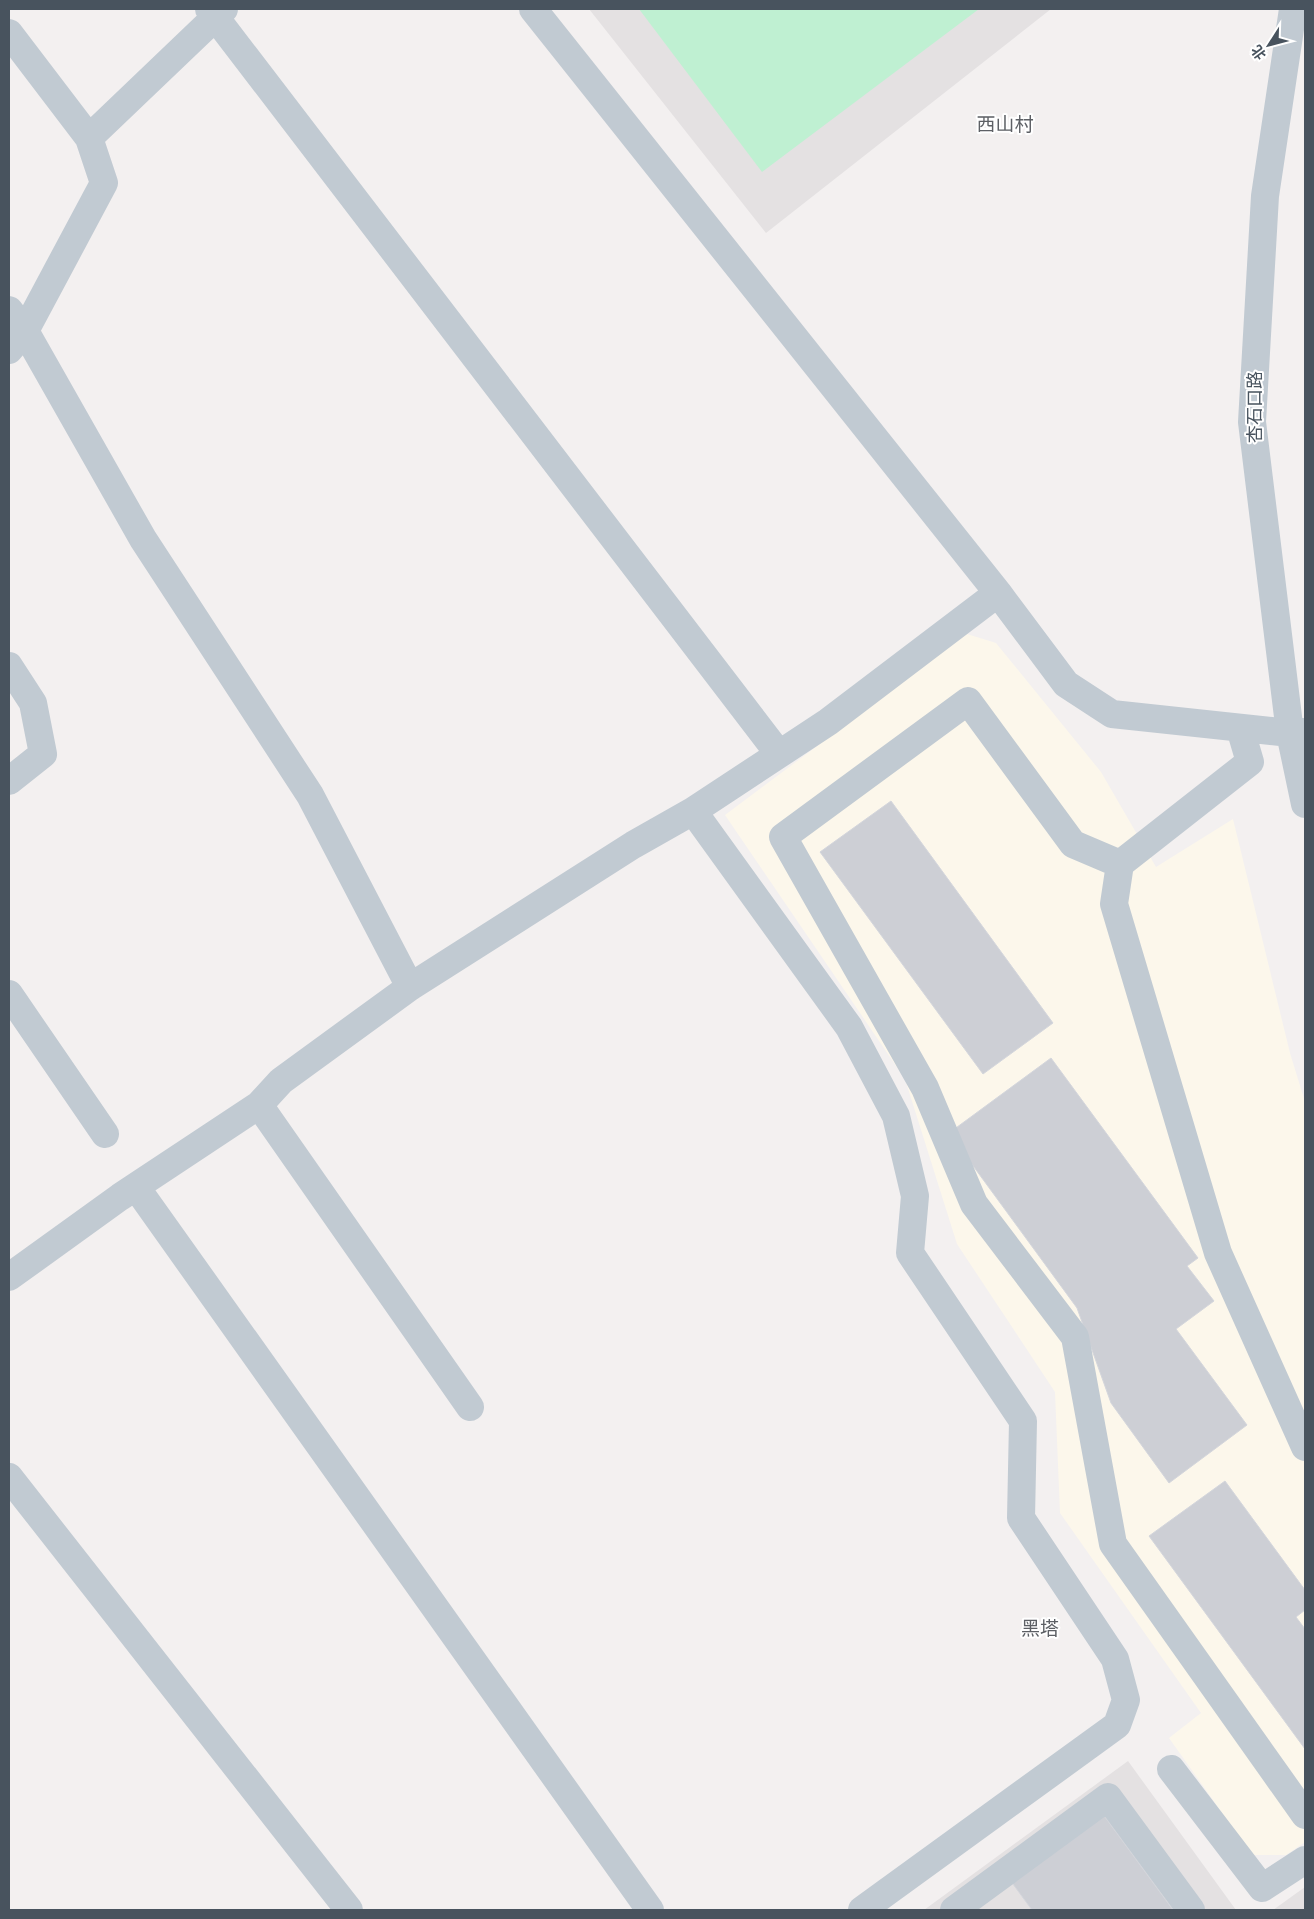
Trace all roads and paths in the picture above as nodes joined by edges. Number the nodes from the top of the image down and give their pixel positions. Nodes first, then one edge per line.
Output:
1 (533, 9) edge
2 (1293, 9) edge
3 (216, 11) edge
4 (9, 33) edge
5 (89, 138) junction
6 (9, 310) edge
7 (17, 341) edge
8 (998, 593) junction
9 (9, 666) edge
10 (1240, 728) junction
11 (1297, 733) edge
12 (779, 754) junction
13 (9, 781) edge
14 (1305, 804) edge
15 (693, 811) junction
16 (1120, 864) junction
17 (410, 987) junction
18 (9, 994) edge
19 (259, 1105) junction
20 (105, 1134) dead end
21 (136, 1187) junction
22 (9, 1277) edge
23 (470, 1407) dead end
24 (1305, 1448) edge
25 (9, 1477) edge
26 (1171, 1769) dead end
27 (1305, 1815) edge
28 (1305, 1860) edge
29 (349, 1910) edge
30 (650, 1910) edge
31 (862, 1910) edge
32 (954, 1910) edge
33 (1190, 1910) edge

1 - 8 street
2 - 11 street, 杏石口路
3 - 5 street
3 - 12 street
4 - 5 street
5 - 7 street
6 - 7 street
7 - 17 street
8 - 10 street
8 - 12 street
9 - 13 street
10 - 11 street
10 - 16 street
11 - 14 street, 杏石口路
12 - 15 street
15 - 17 street
15 - 31 street
16 - 24 street
16 - 27 street
17 - 19 street
18 - 20 street
19 - 21 street
19 - 23 street
21 - 22 street
21 - 30 street
25 - 29 street
26 - 28 street
32 - 33 street

